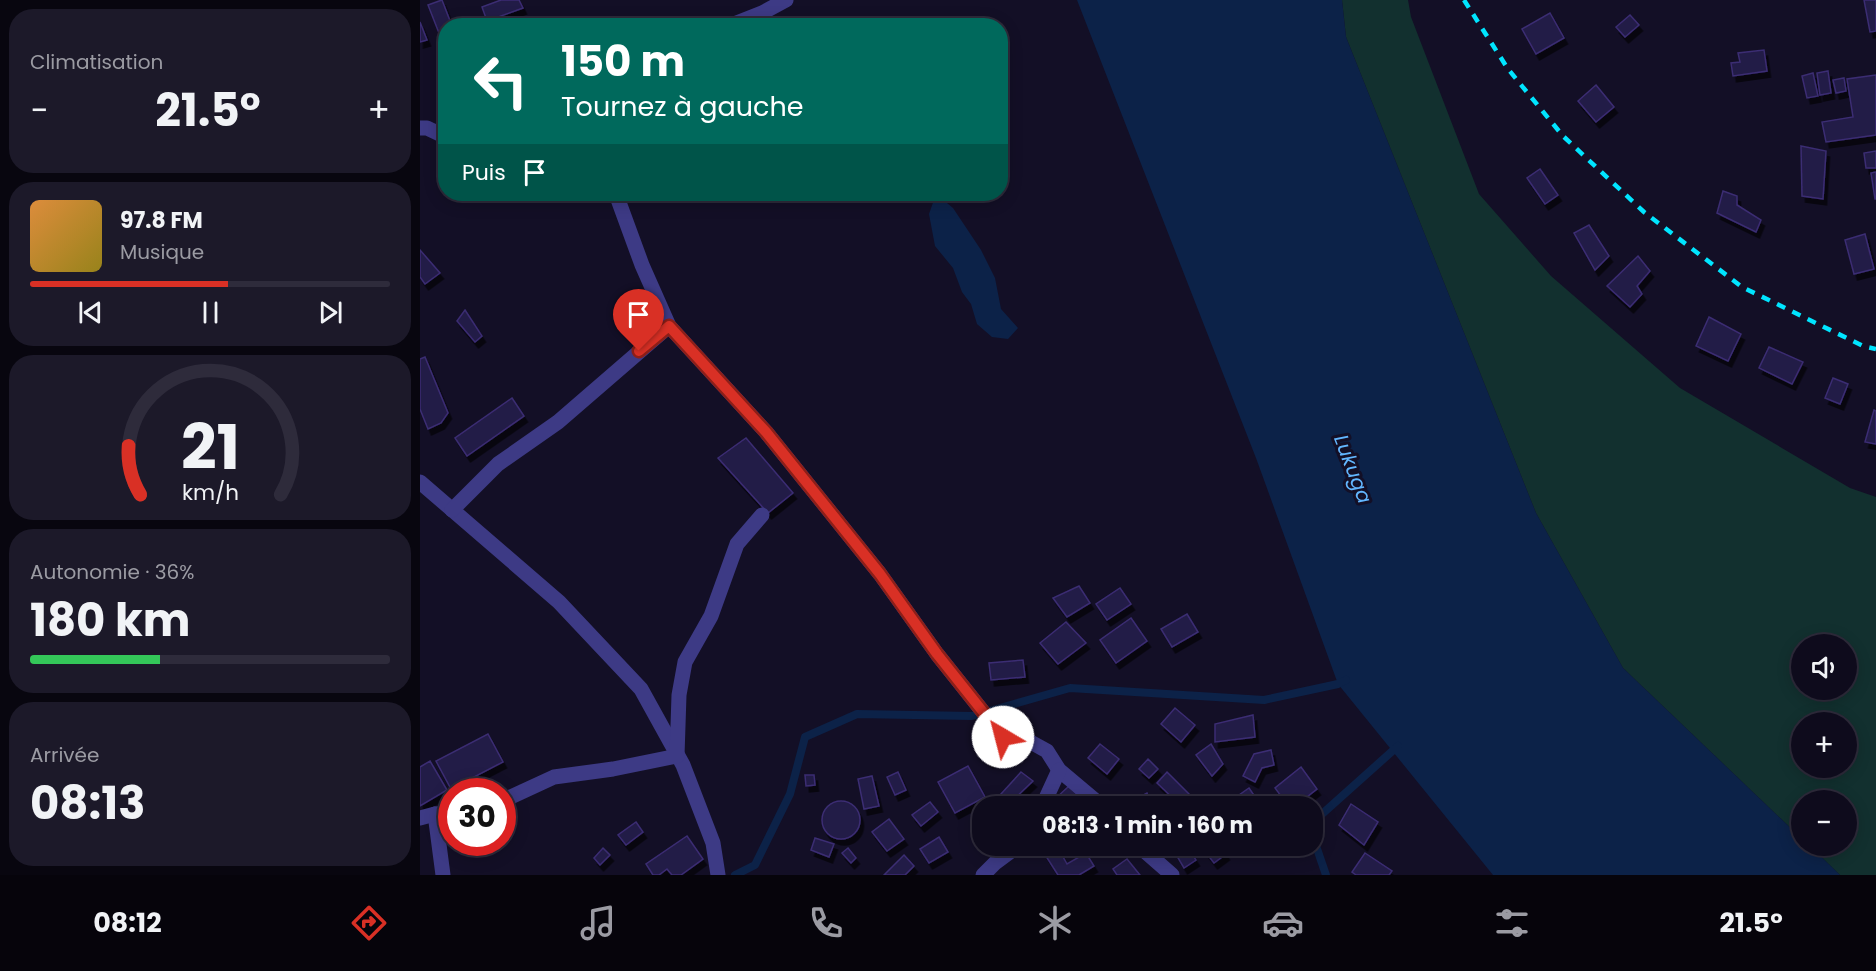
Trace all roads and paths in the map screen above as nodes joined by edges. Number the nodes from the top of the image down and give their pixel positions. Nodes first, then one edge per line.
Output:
1 (786, 0) edge
2 (749, 18) edge
3 (420, 128) edge
4 (438, 133) edge
5 (619, 201) edge
6 (669, 326) junction
7 (420, 482) edge
8 (452, 510) junction
9 (762, 515) dead end
10 (677, 756) junction
11 (1059, 770) junction
12 (516, 795) edge
13 (1047, 796) edge
14 (1090, 796) edge
15 (428, 816) edge
16 (1008, 856) edge
17 (1149, 856) edge
18 (996, 869) edge
19 (443, 875) edge
20 (718, 875) edge
21 (983, 875) edge
22 (1172, 875) edge

1 - 2 street
3 - 4 street
5 - 6 street
6 - 8 street
6 - 11 street
7 - 8 street
8 - 10 street
9 - 10 street
10 - 12 street
10 - 20 street
11 - 13 street
11 - 14 street
15 - 19 street
16 - 18 street
17 - 22 street
18 - 21 street

